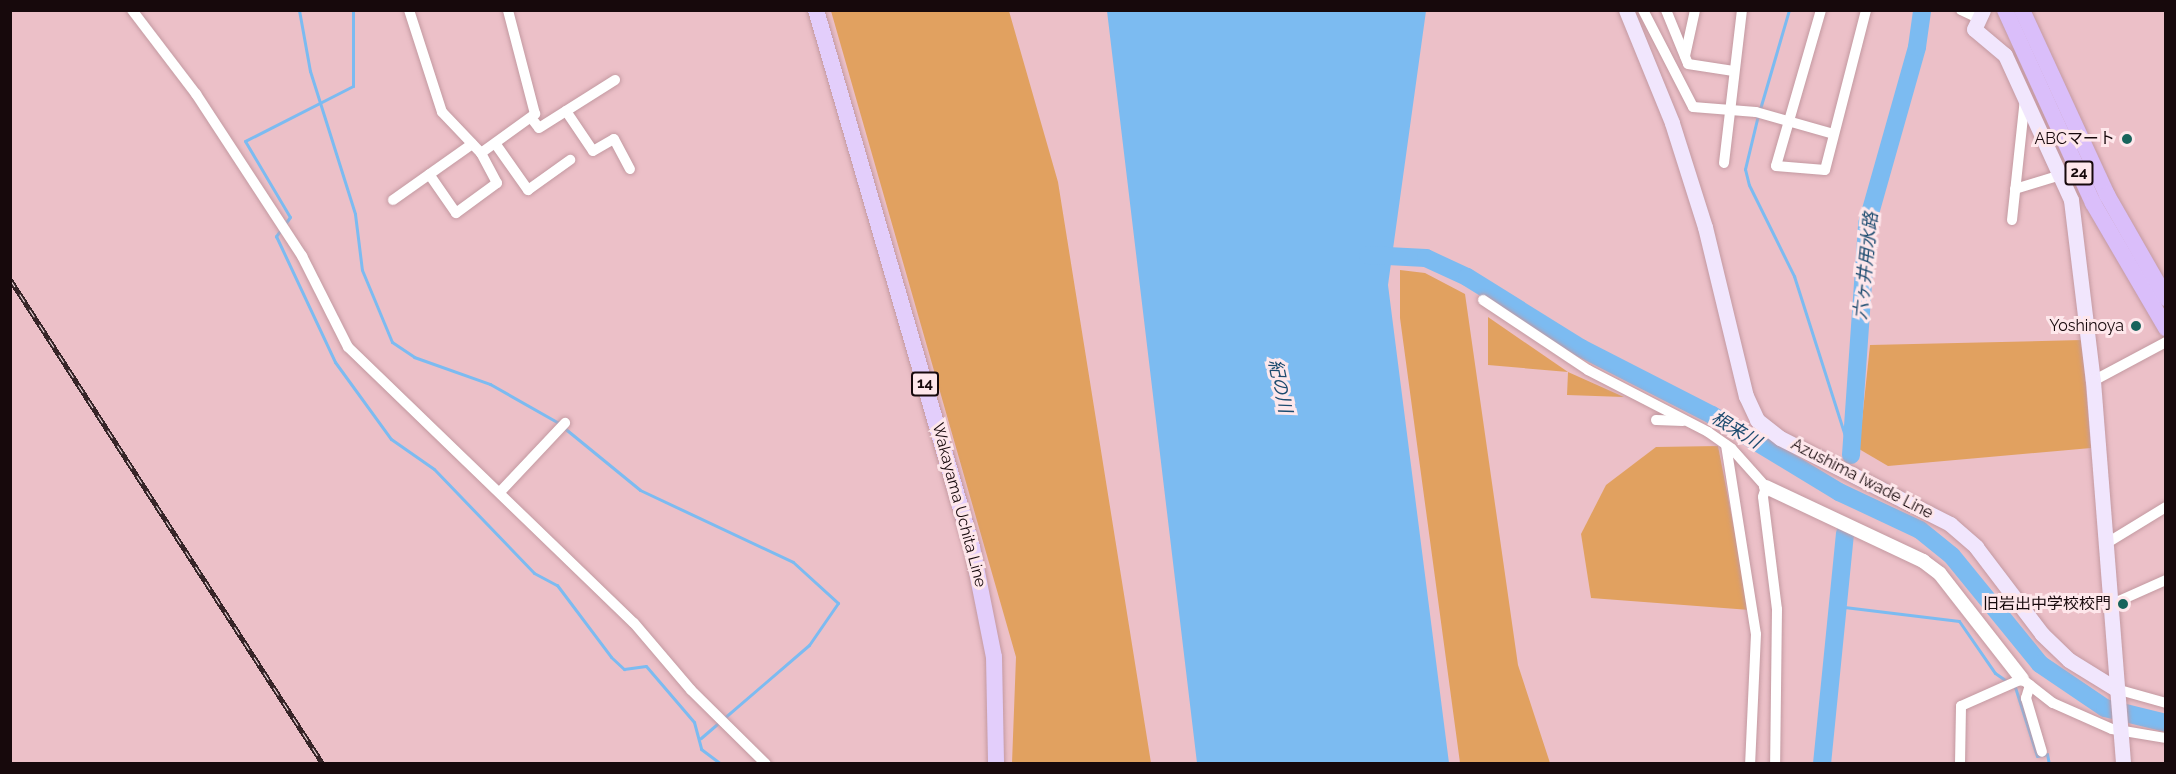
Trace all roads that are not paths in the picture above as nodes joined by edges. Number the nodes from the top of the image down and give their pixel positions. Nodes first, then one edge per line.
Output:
1 (132, 10) edge
2 (409, 10) edge
3 (508, 10) edge
4 (816, 10) edge
5 (1626, 10) edge
6 (1643, 10) edge
7 (1666, 10) edge
8 (1695, 10) edge
9 (1742, 10) edge
10 (1821, 10) edge
11 (1866, 10) edge
12 (1961, 10) edge
13 (2005, 10) edge
14 (2022, 10) edge
15 (1979, 14) edge
16 (1685, 56) junction
17 (1733, 71) junction
18 (615, 80) dead end
19 (2025, 99) junction
20 (1726, 110) junction
21 (566, 111) junction
22 (532, 119) junction
23 (1788, 122) junction
24 (1830, 133) junction
25 (472, 144) junction
26 (497, 146) junction
27 (481, 153) junction
28 (570, 160) dead end
29 (1724, 163) dead end
30 (630, 170) dead end
31 (429, 174) junction
32 (2061, 175) junction
33 (2015, 189) junction
34 (393, 200) dead end
35 (2012, 220) dead end
36 (2166, 298) edge
37 (1483, 300) dead end
38 (2166, 328) edge
39 (2166, 342) edge
40 (2093, 381) junction
41 (1656, 420) dead end
42 (1683, 421) junction
43 (565, 423) dead end
44 (1726, 445) junction
45 (1766, 487) junction
46 (500, 492) junction
47 (2166, 507) edge
48 (2107, 543) junction
49 (2166, 580) edge
50 (2112, 604) junction
51 (2026, 682) junction
52 (2117, 694) junction
53 (2166, 703) edge
54 (2120, 727) junction
55 (2166, 738) edge
56 (2042, 752) dead end
57 (766, 764) edge
58 (996, 764) edge
59 (1750, 764) edge
60 (1774, 764) edge
61 (1960, 764) edge
62 (2123, 764) edge

1 - 46 street
2 - 25 street
3 - 22 street
4 - 58 main road, Wakayama Uchita Line / 14
5 - 52 main road, Azushima Iwade Line
6 - 20 street
7 - 16 street
8 - 16 street
9 - 17 street
10 - 23 street
11 - 24 street
12 - 15 street
13 - 38 highway, 24
14 - 36 highway, 24
15 - 19 main road
16 - 17 street
17 - 20 street
18 - 21 street
19 - 32 main road
19 - 33 street
20 - 23 street
20 - 29 street
21 - 22 street
21 - 30 street
22 - 26 street
23 - 24 street
23 - 24 street
25 - 27 street
25 - 31 street
26 - 27 street
26 - 28 street
27 - 31 street
31 - 34 street
32 - 33 street
32 - 40 main road
33 - 35 street
37 - 42 street
39 - 40 street
40 - 48 main road
41 - 42 street
42 - 44 street
43 - 46 street
44 - 45 street
44 - 59 street
45 - 51 street
45 - 60 street
46 - 57 street
47 - 48 street
48 - 50 main road
49 - 50 street
50 - 52 main road
51 - 54 street
51 - 56 street
51 - 61 street
52 - 53 street
52 - 54 main road
54 - 55 street
54 - 62 main road

